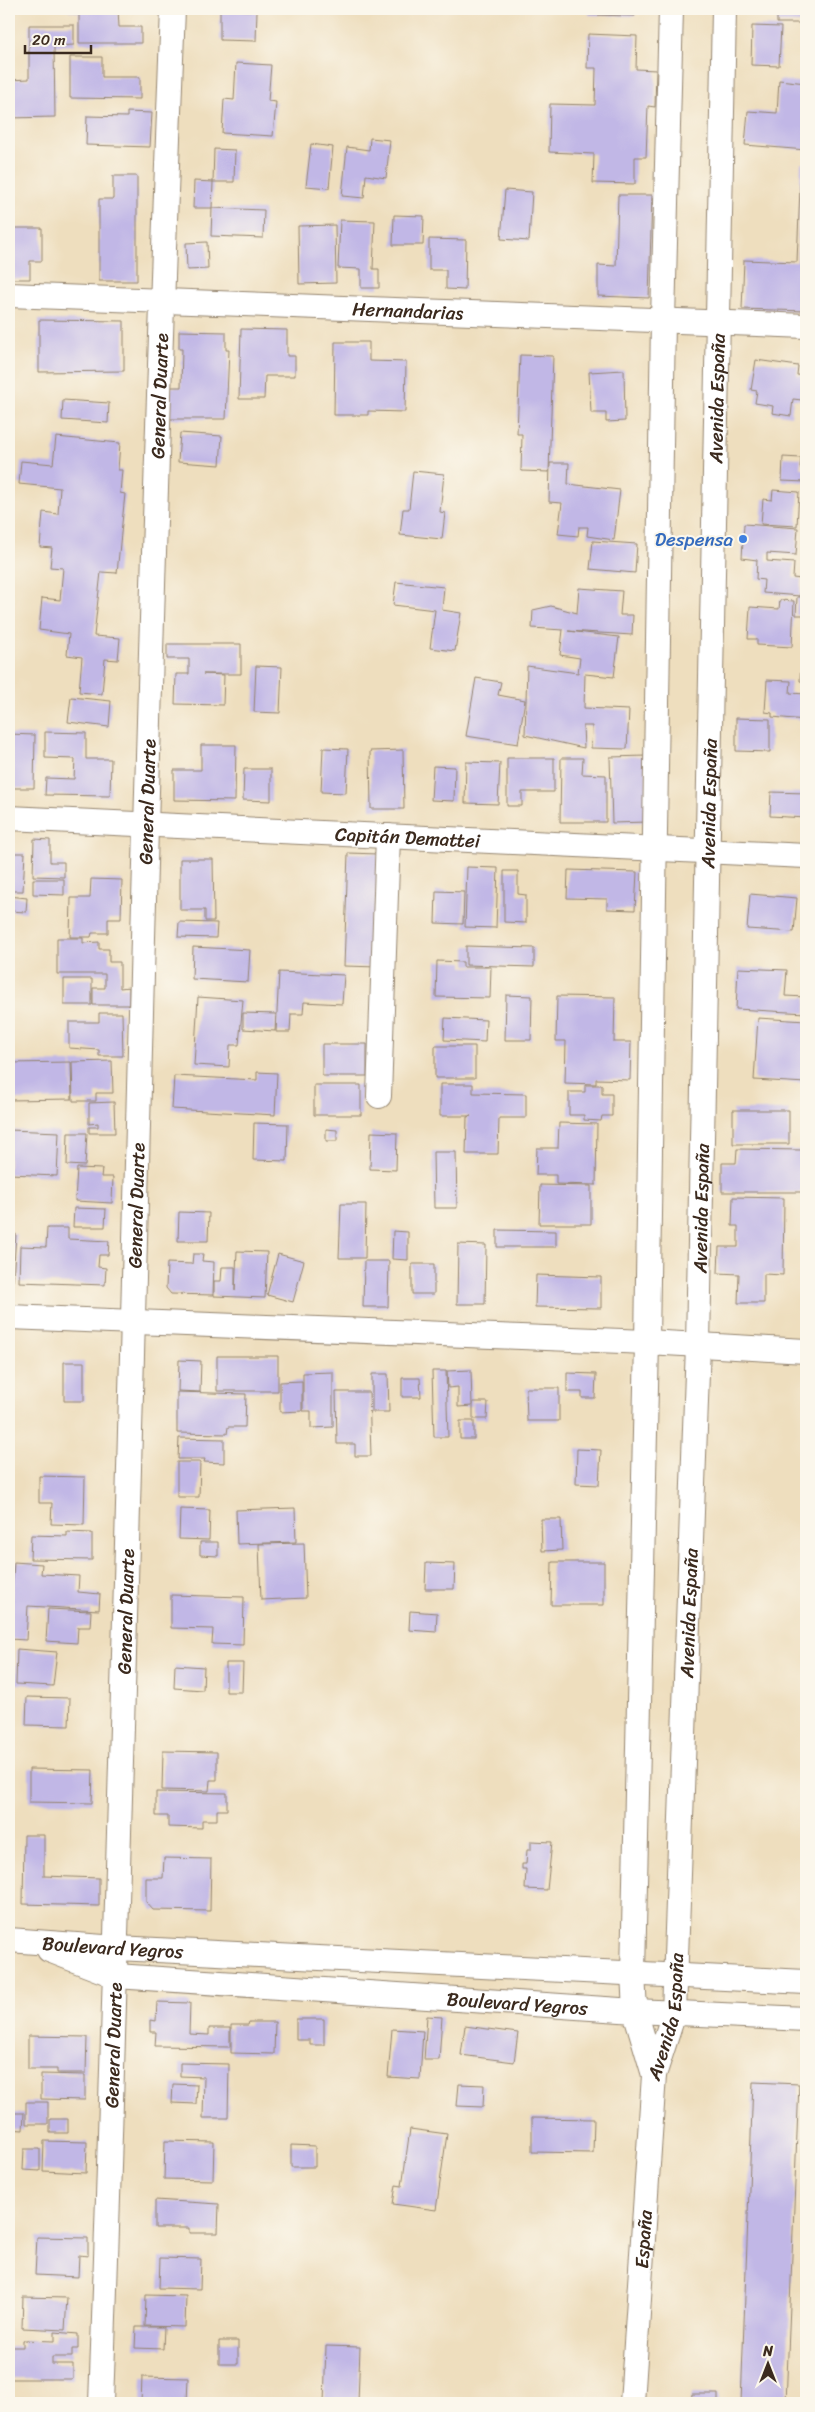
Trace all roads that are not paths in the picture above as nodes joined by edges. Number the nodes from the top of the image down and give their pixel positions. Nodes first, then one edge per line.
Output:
1 (173, 9) edge
2 (671, 9) edge
3 (724, 9) edge
4 (9, 295) edge
5 (161, 301) junction
6 (663, 320) junction
7 (717, 323) junction
8 (806, 326) edge
9 (9, 818) edge
10 (147, 824) junction
11 (388, 836) junction
12 (655, 849) junction
13 (708, 851) junction
14 (806, 856) edge
15 (379, 1096) dead end
16 (9, 1317) edge
17 (133, 1321) junction
18 (647, 1342) junction
19 (698, 1345) junction
20 (806, 1351) edge
21 (17, 1940) edge
22 (117, 1948) junction
23 (633, 1974) junction
24 (675, 1975) junction
25 (116, 1976) junction
26 (806, 1982) edge
27 (634, 2011) junction
28 (674, 2013) junction
29 (806, 2019) edge
30 (654, 2075) junction
31 (101, 2403) edge
32 (632, 2403) edge

1 - 5 street, General Duarte
2 - 6 street, Avenida España
3 - 7 street, Avenida España
4 - 5 street, Hernandarias
5 - 6 street, Hernandarias
5 - 10 street, General Duarte
6 - 7 street, Hernandarias
6 - 12 street, Avenida España
7 - 8 street, Hernandarias
7 - 13 street, Avenida España
9 - 10 street, Capitán Demattei
10 - 11 street, Capitán Demattei
10 - 17 street, General Duarte
11 - 12 street, Capitán Demattei
11 - 15 street
12 - 13 street, Capitán Demattei
12 - 18 street, Avenida España
13 - 14 street, Capitán Demattei
13 - 19 street, Avenida España
16 - 17 street
17 - 18 street
17 - 22 street, General Duarte
18 - 19 street
18 - 23 street, Avenida España
19 - 20 street
19 - 24 street, Avenida España
21 - 22 street, Boulevard Yegros
21 - 25 street, Boulevard Yegros
22 - 23 street, Boulevard Yegros
22 - 25 street, General Duarte
23 - 24 street, Boulevard Yegros
23 - 27 street, Avenida España
24 - 26 street, Boulevard Yegros
24 - 28 street, Avenida España
25 - 27 street, Boulevard Yegros
25 - 31 street, General Duarte
27 - 28 street, Boulevard Yegros
27 - 30 street, Avenida España
28 - 29 street, Boulevard Yegros
28 - 30 street, Avenida España
30 - 32 street, España

